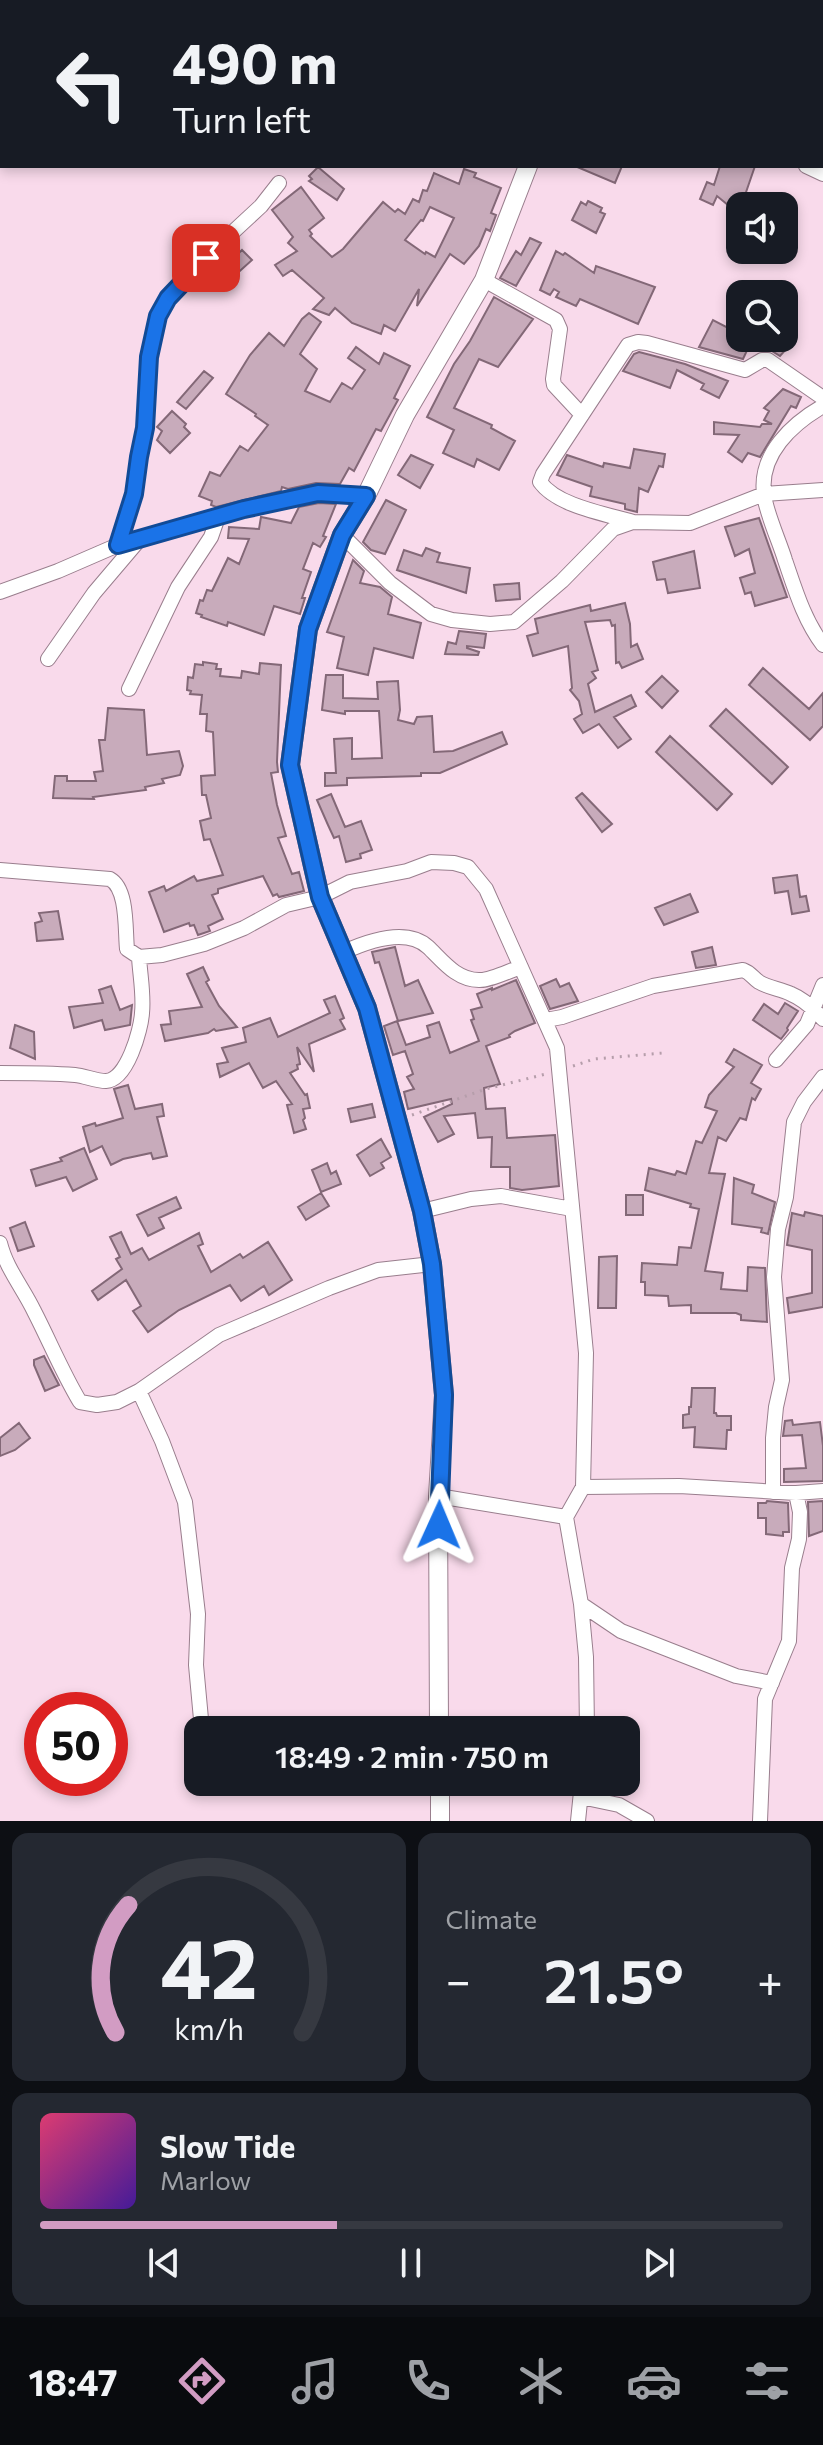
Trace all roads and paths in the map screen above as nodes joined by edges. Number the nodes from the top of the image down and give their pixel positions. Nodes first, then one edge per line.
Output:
1 (527, 168) edge
2 (279, 183) dead end
3 (484, 280) junction
4 (823, 398) edge
5 (823, 406) edge
6 (582, 415) junction
7 (823, 490) edge
8 (764, 494) junction
9 (366, 496) junction
10 (218, 517) junction
11 (633, 522) junction
12 (342, 535) junction
13 (139, 539) junction
14 (118, 545) junction
15 (0, 592) edge
16 (823, 645) edge
17 (48, 659) dead end
18 (129, 689) dead end
19 (0, 870) edge
20 (320, 897) junction
21 (344, 952) junction
22 (139, 957) junction
23 (521, 967) junction
24 (823, 985) edge
25 (818, 1014) edge
26 (546, 1020) junction
27 (663, 1053) dead end
28 (776, 1060) dead end
29 (559, 1071) junction
30 (0, 1073) edge
31 (823, 1077) edge
32 (397, 1120) junction
33 (572, 1209) junction
34 (422, 1211) junction
35 (0, 1243) edge
36 (432, 1264) junction
37 (139, 1391) junction
38 (583, 1487) junction
39 (823, 1491) edge
40 (773, 1492) junction
41 (796, 1493) junction
42 (438, 1496) junction
43 (566, 1517) junction
44 (581, 1604) junction
45 (772, 1683) junction
46 (201, 1716) edge
47 (439, 1716) edge
48 (587, 1716) edge
49 (440, 1796) edge
50 (580, 1796) edge
51 (598, 1796) edge
52 (440, 1821) edge
53 (578, 1821) edge
54 (647, 1821) edge
55 (760, 1821) edge

1 - 3 main road
2 - 14 street
3 - 6 street
3 - 9 main road
4 - 6 street
5 - 8 street
6 - 11 street
7 - 8 street
8 - 11 street
8 - 16 street
9 - 10 street
9 - 12 main road
10 - 13 street
10 - 18 street
11 - 12 street
12 - 20 main road
13 - 14 street
13 - 17 street
14 - 15 street
19 - 22 street
20 - 21 main road
20 - 22 street
20 - 23 street
21 - 23 street
21 - 32 main road
22 - 30 street
23 - 26 street
24 - 25 street
25 - 26 street
25 - 28 street
26 - 29 street
27 - 29 path
29 - 32 path
29 - 33 street
31 - 40 street
32 - 34 main road
33 - 34 street
33 - 38 street
34 - 36 main road
35 - 37 street
36 - 37 street
36 - 42 main road
37 - 46 street
38 - 40 street
38 - 43 street
39 - 41 street
40 - 41 street
41 - 45 street
42 - 43 street
42 - 47 main road
43 - 44 street
44 - 45 street
44 - 48 street
45 - 55 street
49 - 52 main road
50 - 53 street
51 - 54 street

